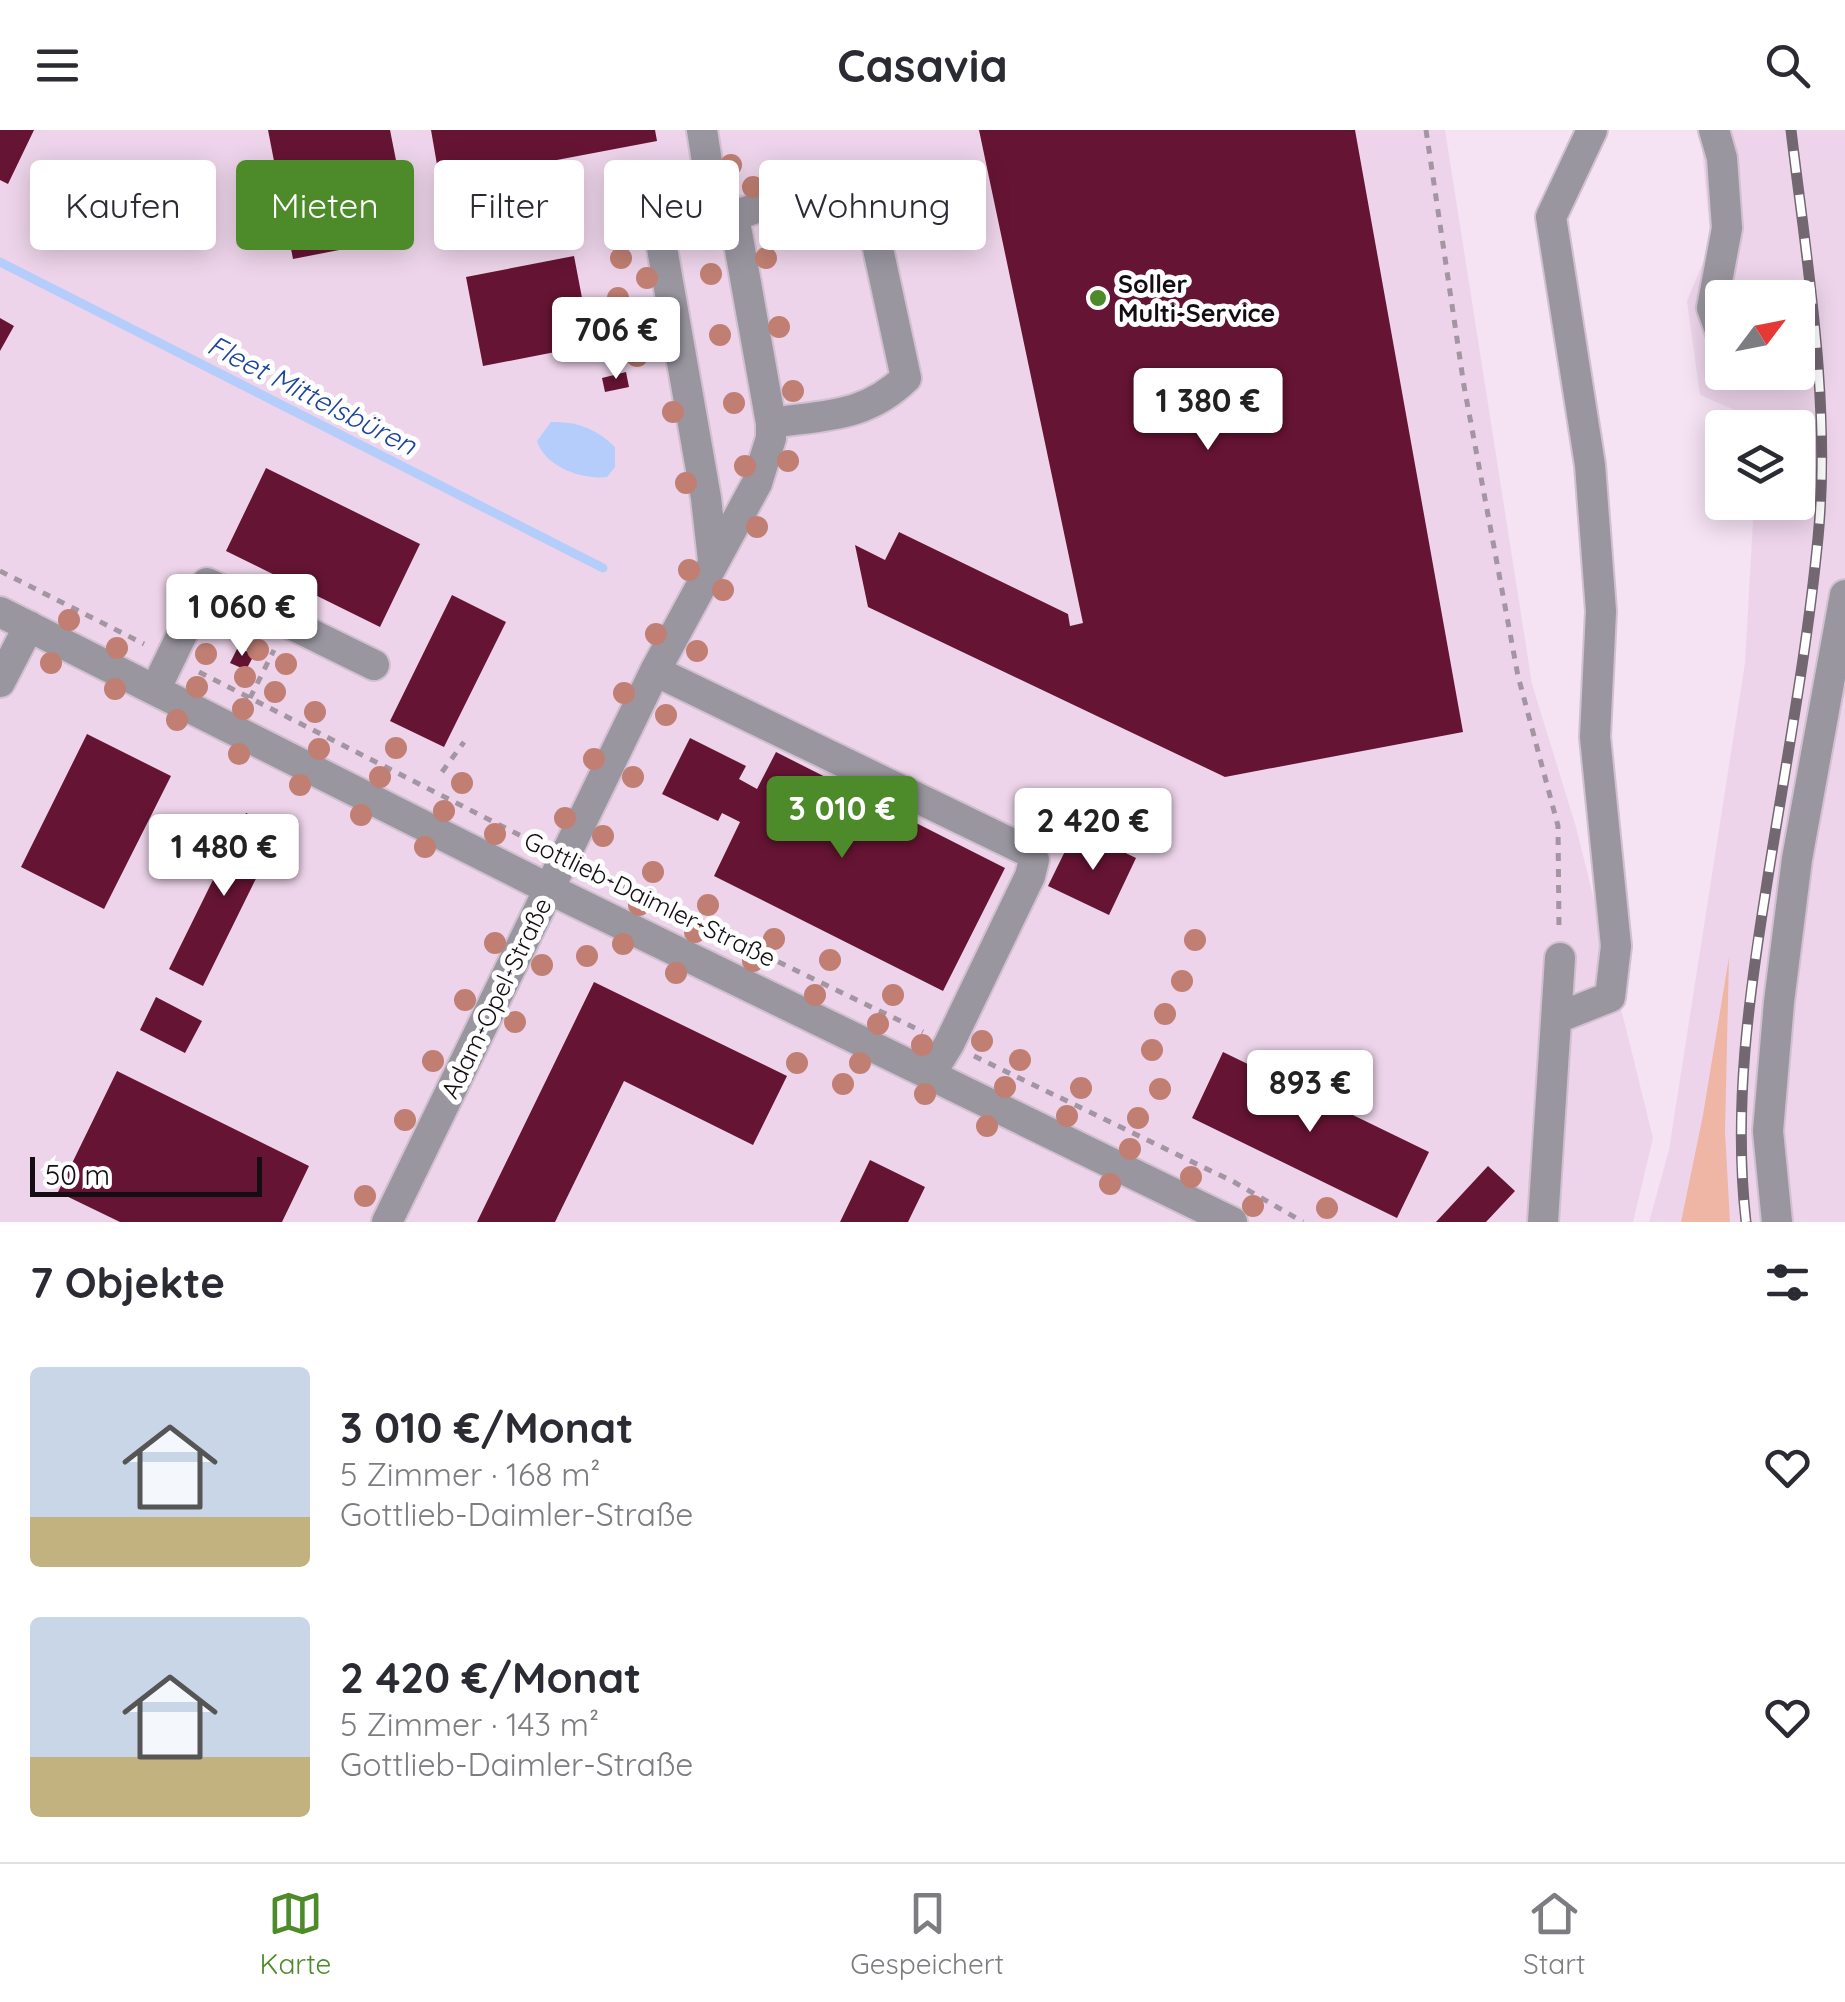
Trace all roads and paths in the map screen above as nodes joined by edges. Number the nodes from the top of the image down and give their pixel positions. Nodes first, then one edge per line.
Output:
1 (702, 130) edge
2 (1426, 130) edge
3 (1592, 130) edge
4 (1714, 130) edge
5 (707, 160) edge
6 (739, 214) edge
7 (739, 244) edge
8 (662, 250) edge
9 (1717, 280) edge
10 (771, 423) junction
11 (713, 560) junction
12 (0, 571) edge
13 (1845, 595) edge
14 (0, 612) edge
15 (29, 626) junction
16 (171, 658) junction
17 (374, 665) dead end
18 (655, 670) junction
19 (0, 682) edge
20 (155, 690) junction
21 (464, 742) dead end
22 (442, 772) dead end
23 (562, 857) junction
24 (550, 888) junction
25 (1560, 958) joint
26 (1557, 1018) junction
27 (949, 1044) junction
28 (930, 1075) junction
29 (387, 1222) edge
30 (1232, 1222) edge
31 (1302, 1222) edge
32 (1543, 1222) edge
33 (1777, 1222) edge

1 - 5 street
2 - 25 path
3 - 26 street
4 - 9 street
6 - 10 street
7 - 10 street, Adam-Opel-Straße
8 - 11 street
10 - 11 street, Adam-Opel-Straße
11 - 18 street, Adam-Opel-Straße
12 - 16 path, Gottlieb-Daimler-Straße
13 - 33 street
14 - 15 street, Gottlieb-Daimler-Straße
15 - 19 street
15 - 20 street, Gottlieb-Daimler-Straße
16 - 17 street
16 - 20 street
16 - 23 path, Gottlieb-Daimler-Straße
18 - 23 street, Adam-Opel-Straße
18 - 27 street
20 - 24 street, Gottlieb-Daimler-Straße
21 - 22 path
23 - 24 street, Adam-Opel-Straße
23 - 27 path, Gottlieb-Daimler-Straße
24 - 28 street, Gottlieb-Daimler-Straße
24 - 29 street, Adam-Opel-Straße
25 - 26 street
26 - 32 street
27 - 28 street
27 - 31 path, Gottlieb-Daimler-Straße
28 - 30 street, Gottlieb-Daimler-Straße

